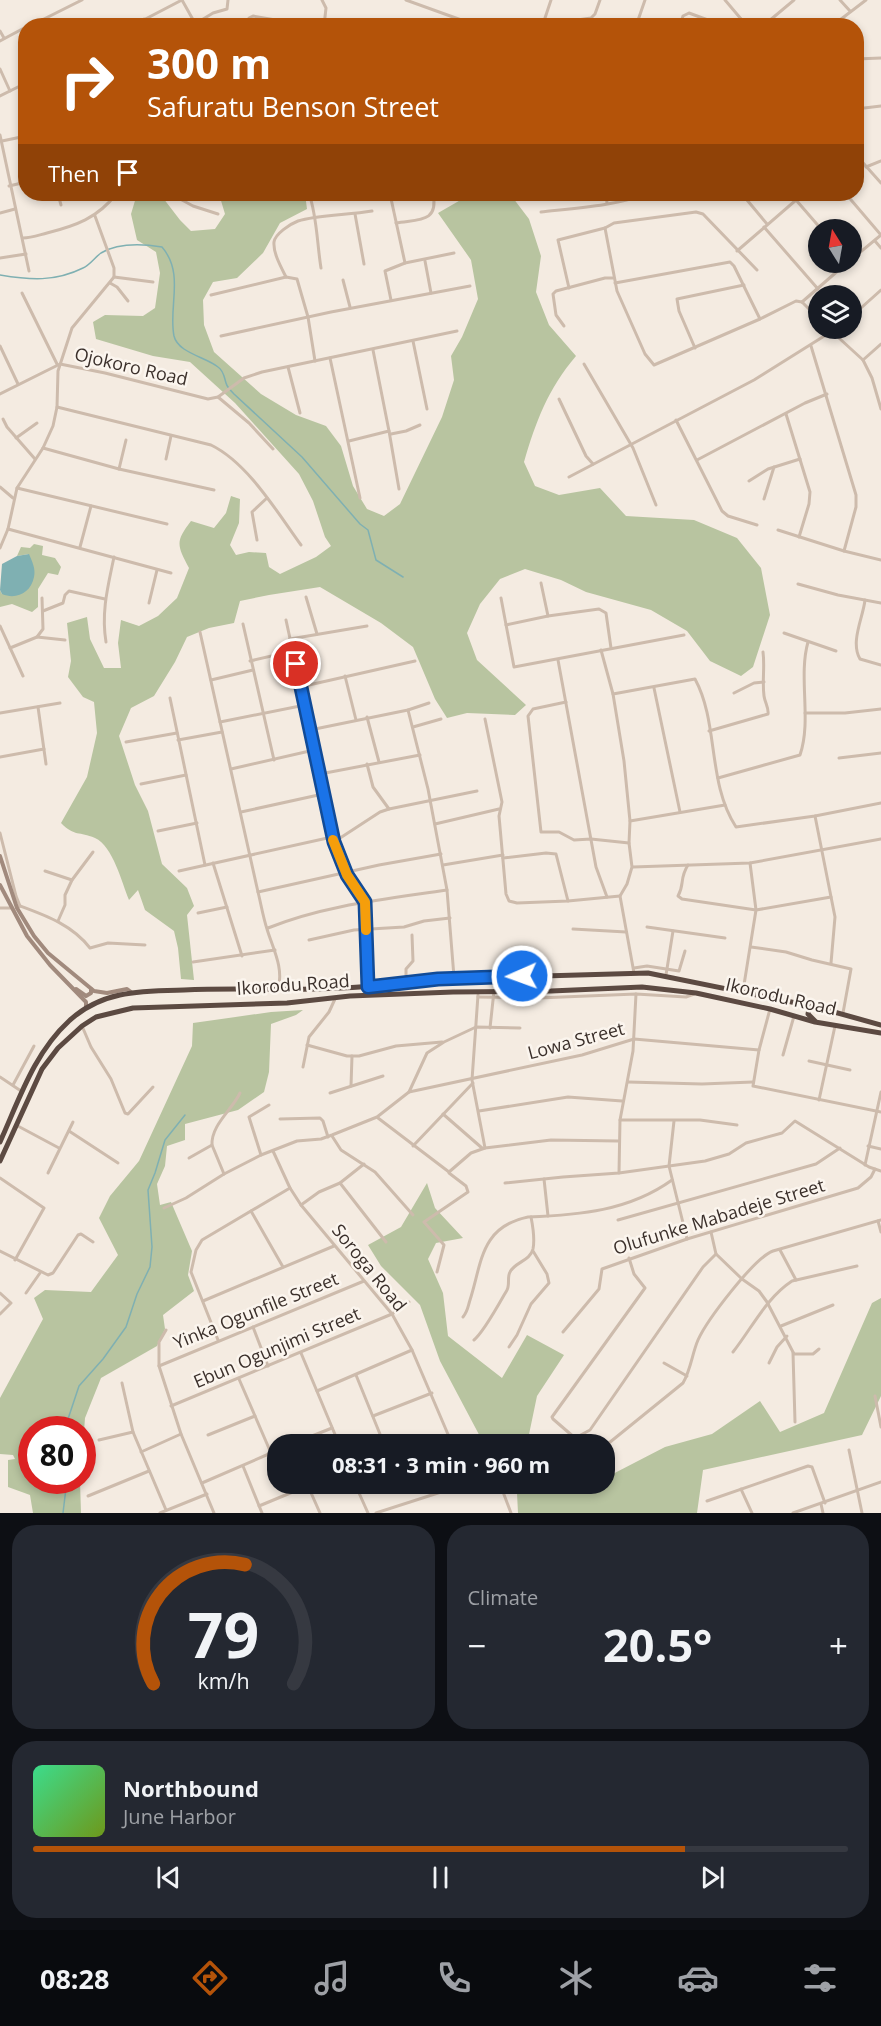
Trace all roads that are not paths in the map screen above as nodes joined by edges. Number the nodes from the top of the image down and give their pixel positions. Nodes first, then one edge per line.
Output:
1 (67, 0) edge
2 (82, 0) edge
3 (182, 0) edge
4 (228, 0) edge
5 (322, 0) edge
6 (406, 0) edge
7 (551, 0) edge
8 (600, 0) edge
9 (645, 0) edge
10 (725, 0) edge
11 (794, 0) edge
12 (840, 0) edge
13 (866, 0) edge
14 (70, 6) junction
15 (850, 11) junction
16 (45, 18) edge
17 (146, 18) edge
18 (191, 18) edge
19 (206, 18) edge
20 (249, 18) edge
21 (264, 18) edge
22 (325, 18) edge
23 (455, 18) edge
24 (545, 18) edge
25 (591, 18) edge
26 (639, 18) edge
27 (682, 18) edge
28 (702, 18) edge
29 (740, 18) edge
30 (773, 18) edge
31 (842, 18) edge
32 (0, 31) edge
33 (18, 31) edge
34 (2, 39) edge
35 (881, 58) edge
36 (864, 59) edge
37 (0, 69) edge
38 (18, 87) edge
39 (10, 91) junction
40 (0, 96) edge
41 (881, 106) edge
42 (864, 108) edge
43 (0, 135) edge
44 (18, 138) edge
45 (2, 141) edge
46 (881, 161) edge
47 (864, 165) edge
48 (866, 167) junction
49 (881, 183) edge
50 (18, 184) edge
51 (9, 186) junction
52 (59, 201) edge
53 (109, 201) edge
54 (184, 201) edge
55 (311, 201) edge
56 (391, 201) edge
57 (434, 201) edge
58 (620, 201) edge
59 (747, 201) edge
60 (795, 201) edge
61 (797, 201) edge
62 (852, 201) edge
63 (607, 203) joint
64 (60, 205) dead end
65 (15, 209) junction
66 (372, 211) dead end
67 (541, 212) dead end
68 (0, 213) edge
69 (218, 214) dead end
70 (355, 214) junction
71 (95, 216) junction
72 (315, 219) junction
73 (812, 219) edge
74 (396, 223) junction
75 (766, 226) junction
76 (605, 228) junction
77 (881, 235) edge
78 (23, 238) junction
79 (875, 241) junction
80 (881, 248) edge
81 (737, 250) junction
82 (862, 251) edge
83 (454, 253) dead end
84 (26, 254) junction
85 (0, 258) edge
86 (425, 261) junction
87 (405, 263) junction
88 (364, 264) dead end
89 (321, 268) dead end
90 (758, 270) dead end
91 (29, 271) dead end
92 (836, 273) edge
93 (114, 277) junction
94 (286, 277) junction
95 (614, 278) junction
96 (342, 280) dead end
97 (153, 282) dead end
98 (110, 283) junction
99 (615, 283) junction
100 (744, 285) junction
101 (815, 285) edge
102 (822, 285) edge
103 (470, 286) dead end
104 (569, 288) junction
105 (881, 290) edge
106 (22, 293) dead end
107 (431, 293) junction
108 (211, 295) dead end
109 (808, 297) edge
110 (391, 300) junction
111 (128, 301) dead end
112 (802, 302) junction
113 (862, 306) edge
114 (350, 308) junction
115 (808, 308) edge
116 (308, 317) junction
117 (760, 319) junction
118 (564, 326) dead end
119 (458, 331) dead end
120 (221, 336) dead end
121 (822, 339) edge
122 (839, 339) edge
123 (413, 341) junction
124 (881, 344) edge
125 (0, 346) edge
126 (811, 346) junction
127 (695, 348) junction
128 (373, 350) junction
129 (330, 358) junction
130 (863, 360) junction
131 (315, 361) junction
132 (59, 364) junction
133 (584, 364) dead end
134 (288, 367) junction
135 (18, 384) junction
136 (0, 394) edge
137 (827, 394) junction
138 (218, 397) junction
139 (559, 399) dead end
140 (57, 407) junction
141 (428, 409) dead end
142 (881, 409) edge
143 (300, 413) dead end
144 (786, 414) junction
145 (3, 419) dead end
146 (676, 420) junction
147 (37, 423) dead end
148 (420, 425) dead end
149 (390, 432) junction
150 (171, 436) junction
151 (16, 438) junction
152 (126, 440) dead end
153 (349, 441) junction
154 (631, 445) junction
155 (43, 448) junction
156 (273, 449) dead end
157 (35, 459) junction
158 (166, 459) dead end
159 (801, 459) junction
160 (697, 460) junction
161 (593, 464) junction
162 (775, 466) junction
163 (119, 469) junction
164 (569, 477) dead end
165 (749, 481) dead end
166 (0, 487) edge
167 (17, 488) junction
168 (399, 489) dead end
169 (213, 490) dead end
170 (13, 498) junction
171 (267, 498) junction
172 (360, 498) dead end
173 (764, 499) dead end
174 (657, 505) dead end
175 (92, 506) junction
176 (167, 524) dead end
177 (757, 525) dead end
178 (8, 529) junction
179 (778, 530) dead end
180 (799, 537) junction
181 (257, 540) dead end
182 (301, 545) dead end
183 (80, 547) junction
184 (0, 548) edge
185 (844, 551) junction
186 (114, 557) junction
187 (880, 559) edge
188 (157, 570) junction
189 (171, 573) dead end
190 (541, 583) dead end
191 (798, 584) dead end
192 (306, 597) dead end
193 (42, 598) dead end
194 (501, 598) dead end
195 (105, 599) junction
196 (866, 599) junction
197 (149, 603) dead end
198 (881, 603) edge
199 (43, 611) junction
200 (548, 616) junction
201 (286, 620) dead end
202 (243, 624) dead end
203 (506, 625) junction
204 (0, 626) edge
205 (367, 626) dead end
206 (200, 632) dead end
207 (784, 633) dead end
208 (317, 634) junction
209 (684, 635) dead end
210 (2, 637) edge
211 (37, 637) junction
212 (290, 639) junction
213 (65, 640) dead end
214 (106, 642) dead end
215 (808, 642) junction
216 (10, 648) junction
217 (611, 648) junction
218 (602, 650) junction
219 (293, 651) junction
220 (836, 651) dead end
221 (763, 652) dead end
222 (558, 660) junction
223 (250, 661) junction
224 (415, 661) dead end
225 (881, 665) edge
226 (253, 670) junction
227 (23, 676) dead end
228 (345, 676) junction
229 (211, 680) junction
230 (764, 682) junction
231 (300, 687) junction
232 (654, 688) junction
233 (734, 693) dead end
234 (613, 694) junction
235 (170, 698) dead end
236 (566, 702) junction
237 (60, 703) dead end
238 (429, 703) dead end
239 (305, 705) junction
240 (38, 707) junction
241 (881, 709) edge
242 (408, 710) junction
243 (262, 712) junction
244 (0, 713) edge
245 (805, 713) junction
246 (367, 717) junction
247 (441, 719) dead end
248 (485, 719) dead end
249 (356, 720) junction
250 (220, 722) junction
251 (413, 727) junction
252 (310, 730) junction
253 (709, 731) junction
254 (222, 732) junction
255 (177, 733) junction
256 (178, 740) junction
257 (126, 742) dead end
258 (44, 749) junction
259 (315, 750) junction
260 (881, 753) edge
261 (420, 755) junction
262 (0, 757) edge
263 (839, 759) dead end
264 (274, 760) junction
265 (379, 763) junction
266 (46, 764) dead end
267 (367, 764) junction
268 (231, 769) junction
269 (320, 774) junction
270 (186, 775) junction
271 (717, 778) junction
272 (141, 784) dead end
273 (477, 790) dead end
274 (323, 794) junction
275 (430, 800) junction
276 (881, 803) edge
277 (725, 805) junction
278 (389, 809) junction
279 (499, 809) junction
280 (241, 812) junction
281 (680, 812) junction
282 (815, 816) junction
283 (630, 821) junction
284 (196, 823) junction
285 (435, 824) junction
286 (158, 831) dead end
287 (0, 833) edge
288 (332, 837) junction
289 (591, 839) junction
290 (881, 839) edge
291 (334, 842) junction
292 (629, 843) junction
293 (2, 850) edge
294 (823, 850) junction
295 (93, 852) dead end
296 (441, 854) junction
297 (250, 855) junction
298 (0, 856) edge
299 (503, 856) junction
300 (213, 863) junction
301 (750, 863) junction
302 (205, 865) junction
303 (443, 865) junction
304 (688, 865) junction
305 (632, 867) junction
306 (178, 871) dead end
307 (45, 872) dead end
308 (345, 872) junction
309 (72, 880) junction
310 (0, 885) edge
311 (447, 890) junction
312 (258, 892) junction
313 (620, 896) junction
314 (607, 897) junction
315 (831, 897) junction
316 (365, 902) junction
317 (568, 902) junction
318 (19, 907) junction
319 (226, 907) junction
320 (0, 908) edge
321 (12, 908) junction
322 (756, 910) junction
323 (198, 913) dead end
324 (450, 918) junction
325 (58, 921) junction
326 (647, 927) dead end
327 (267, 928) junction
328 (366, 929) junction
329 (573, 929) dead end
330 (673, 931) junction
331 (626, 932) junction
332 (412, 935) dead end
333 (725, 939) dead end
334 (309, 940) dead end
335 (145, 945) dead end
336 (751, 947) junction
337 (275, 950) junction
338 (685, 951) dead end
339 (242, 956) junction
340 (193, 962) dead end
341 (831, 963) junction
342 (634, 971) junction
343 (666, 972) junction
344 (656, 974) junction
345 (61, 977) junction
346 (454, 979) junction
347 (406, 984) junction
348 (368, 987) junction
349 (90, 988) junction
350 (659, 988) junction
351 (278, 990) junction
352 (636, 991) junction
353 (743, 991) junction
354 (131, 992) junction
355 (696, 993) junction
356 (478, 994) junction
357 (494, 994) junction
358 (336, 997) junction
359 (787, 997) dead end
360 (100, 1001) junction
361 (816, 1007) junction
362 (770, 1009) junction
363 (83, 1010) junction
364 (843, 1013) junction
365 (104, 1015) junction
366 (794, 1016) junction
367 (88, 1022) junction
368 (815, 1022) junction
369 (881, 1024) edge
370 (82, 1026) junction
371 (835, 1026) junction
372 (476, 1027) junction
373 (490, 1028) junction
374 (520, 1028) dead end
375 (881, 1033) edge
376 (634, 1039) junction
377 (444, 1042) junction
378 (307, 1045) junction
379 (34, 1046) dead end
380 (759, 1050) junction
381 (783, 1055) dead end
382 (352, 1056) junction
383 (809, 1061) dead end
384 (826, 1065) junction
385 (303, 1067) dead end
386 (850, 1070) dead end
387 (383, 1076) dead end
388 (0, 1077) edge
389 (473, 1081) junction
390 (628, 1082) junction
391 (753, 1082) junction
392 (13, 1085) junction
393 (351, 1086) junction
394 (153, 1087) dead end
395 (409, 1092) junction
396 (881, 1092) edge
397 (22, 1093) junction
398 (240, 1093) dead end
399 (330, 1093) dead end
400 (819, 1100) junction
401 (622, 1101) junction
402 (269, 1105) dead end
403 (478, 1111) junction
404 (879, 1112) edge
405 (443, 1114) junction
406 (377, 1117) junction
407 (280, 1119) dead end
408 (620, 1120) junction
409 (674, 1121) junction
410 (73, 1122) dead end
411 (16, 1125) junction
412 (737, 1125) dead end
413 (69, 1131) junction
414 (330, 1136) junction
415 (618, 1141) junction
416 (0, 1142) edge
417 (212, 1145) junction
418 (413, 1146) junction
419 (868, 1146) junction
420 (59, 1148) junction
421 (484, 1148) junction
422 (840, 1148) junction
423 (881, 1149) edge
424 (273, 1151) junction
425 (261, 1155) junction
426 (189, 1158) dead end
427 (0, 1161) edge
428 (118, 1163) dead end
429 (364, 1164) junction
430 (864, 1165) junction
431 (669, 1166) junction
432 (875, 1169) junction
433 (881, 1171) edge
434 (448, 1172) junction
435 (48, 1173) dead end
436 (619, 1173) junction
437 (224, 1174) junction
438 (0, 1178) edge
439 (544, 1179) junction
440 (672, 1180) junction
441 (340, 1183) junction
442 (505, 1183) dead end
443 (290, 1188) junction
444 (678, 1203) junction
445 (301, 1205) junction
446 (164, 1208) dead end
447 (251, 1211) junction
448 (413, 1215) dead end
449 (548, 1215) junction
450 (531, 1217) junction
451 (618, 1220) dead end
452 (879, 1221) edge
453 (711, 1232) junction
454 (881, 1232) edge
455 (687, 1239) junction
456 (93, 1242) dead end
457 (386, 1242) dead end
458 (334, 1246) junction
459 (780, 1250) junction
460 (0, 1251) edge
461 (533, 1251) junction
462 (716, 1254) junction
463 (629, 1258) junction
464 (15, 1260) junction
465 (857, 1266) dead end
466 (283, 1267) junction
467 (438, 1272) dead end
468 (40, 1273) junction
469 (742, 1279) junction
470 (796, 1280) junction
471 (364, 1281) junction
472 (0, 1293) edge
473 (26, 1293) dead end
474 (202, 1301) junction
475 (409, 1302) dead end
476 (768, 1302) junction
477 (833, 1305) dead end
478 (0, 1314) edge
479 (392, 1314) junction
480 (463, 1317) dead end
481 (781, 1326) junction
482 (253, 1327) junction
483 (166, 1330) dead end
484 (563, 1332) dead end
485 (787, 1336) junction
486 (218, 1340) junction
487 (474, 1340) dead end
488 (509, 1347) dead end
489 (819, 1349) dead end
490 (412, 1350) junction
491 (733, 1352) dead end
492 (792, 1352) junction
493 (301, 1353) junction
494 (664, 1363) dead end
495 (769, 1363) dead end
496 (159, 1366) junction
497 (268, 1366) junction
498 (356, 1375) junction
499 (687, 1376) junction
500 (239, 1378) junction
501 (122, 1383) dead end
502 (317, 1391) junction
503 (432, 1393) junction
504 (875, 1396) dead end
505 (171, 1406) junction
506 (255, 1416) junction
507 (373, 1416) junction
508 (795, 1422) dead end
509 (881, 1427) edge
510 (332, 1428) junction
511 (133, 1432) junction
512 (181, 1434) junction
513 (317, 1434) edge
514 (335, 1434) edge
515 (380, 1434) edge
516 (448, 1434) edge
517 (570, 1434) edge
518 (582, 1434) edge
519 (208, 1435) dead end
520 (615, 1438) edge
521 (99, 1440) dead end
522 (267, 1444) edge
523 (849, 1450) dead end
524 (141, 1452) junction
525 (267, 1455) edge
526 (243, 1466) junction
527 (148, 1472) junction
528 (881, 1482) edge
529 (202, 1483) junction
530 (741, 1489) junction
531 (858, 1491) junction
532 (207, 1494) junction
533 (288, 1494) edge
534 (313, 1494) edge
535 (359, 1494) edge
536 (435, 1494) edge
537 (504, 1494) edge
538 (88, 1496) dead end
539 (706, 1501) dead end
540 (823, 1504) junction
541 (259, 1506) junction
542 (166, 1510) junction
543 (160, 1513) edge
544 (214, 1513) edge
545 (262, 1513) edge
546 (320, 1513) edge
547 (368, 1513) edge
548 (376, 1513) edge
549 (511, 1513) edge
550 (752, 1513) edge
551 (793, 1513) edge
552 (823, 1513) edge
553 (862, 1513) edge

1 - 14 street
2 - 14 street
3 - 17 street
3 - 18 street
4 - 19 street
5 - 22 street
6 - 23 street
7 - 24 street
8 - 25 street
9 - 26 street
10 - 29 street
11 - 30 street
12 - 15 street
13 - 15 street
14 - 16 street
15 - 31 street
20 - 21 street
27 - 28 street
32 - 34 street
33 - 34 street
35 - 36 street
37 - 39 street
38 - 39 street
39 - 40 street
41 - 42 street
43 - 45 street
44 - 45 street
45 - 51 street
46 - 48 street
47 - 48 street
48 - 49 street
50 - 51 street
51 - 65 street
52 - 64 street
53 - 71 street
54 - 69 street
55 - 72 street
56 - 74 street
57 - 74 street
58 - 63 street
59 - 75 street
60 - 75 street
61 - 73 street
62 - 77 street
63 - 67 street
65 - 68 street
65 - 78 street
66 - 70 street
70 - 72 street
70 - 88 street
71 - 78 street
71 - 93 street
72 - 89 street
72 - 94 street
74 - 87 street
75 - 81 street
75 - 101 street
76 - 81 street
76 - 95 street
76 - 104 street
77 - 79 street
78 - 84 street
79 - 80 street
79 - 82 street
81 - 90 street
83 - 86 street
84 - 85 street
84 - 91 street
86 - 87 street
86 - 107 street
87 - 110 street
92 - 102 street
93 - 97 street
93 - 98 street
94 - 108 street
94 - 116 street
95 - 99 street
95 - 104 street
96 - 114 street
98 - 111 street
98 - 132 street
99 - 100 street
99 - 127 street
100 - 117 street
100 - 127 street
103 - 107 street
104 - 118 street
105 - 113 street
106 - 132 street
107 - 110 street
109 - 112 street
110 - 114 street
112 - 115 street
112 - 117 street
114 - 116 street
116 - 120 street
116 - 131 street
117 - 127 street
119 - 123 street
121 - 126 street
122 - 130 street
123 - 128 street
123 - 141 street
124 - 130 street
125 - 135 street
126 - 137 street
126 - 146 street
128 - 129 street
128 - 149 street
129 - 131 street
129 - 153 street
130 - 142 street
131 - 134 street
132 - 135 street, Ojokoro Road
132 - 138 street, Ojokoro Road
132 - 140 street
133 - 154 street
134 - 138 street
134 - 143 street
135 - 136 street, Ojokoro Road
137 - 144 street
137 - 185 street
138 - 156 street
139 - 161 street
140 - 150 street
140 - 155 street
144 - 159 street
144 - 160 street
145 - 151 street
146 - 154 street
146 - 160 street
147 - 151 street
148 - 149 street
149 - 153 street
149 - 168 street
150 - 158 street
150 - 171 street
151 - 157 street
152 - 163 street
153 - 172 street
154 - 161 street
154 - 174 street
155 - 157 street
155 - 163 street
157 - 167 street
159 - 162 street
159 - 180 street
160 - 177 street
161 - 164 street
162 - 165 street
162 - 173 street
163 - 169 street
166 - 170 street
167 - 170 street
167 - 175 street
170 - 178 street
171 - 181 street
171 - 182 street
175 - 176 street
175 - 183 street
178 - 183 street
178 - 184 street
179 - 180 street
180 - 185 street
183 - 186 street
185 - 187 street
186 - 188 street
186 - 195 street
188 - 189 street
188 - 197 street
190 - 200 street
191 - 196 street
192 - 208 street
193 - 199 street
194 - 203 street
195 - 199 street
195 - 214 street
196 - 198 street
196 - 225 street
199 - 211 street
200 - 203 street
200 - 217 street
201 - 212 street
202 - 223 street
203 - 222 street
204 - 210 street
205 - 208 street
206 - 229 street
207 - 215 street
208 - 212 street
209 - 217 street
210 - 216 street
211 - 213 street
211 - 216 street
212 - 219 street
215 - 220 street
215 - 245 street
216 - 227 street
217 - 218 street
218 - 222 street
218 - 234 street
219 - 223 street
219 - 231 street
221 - 230 street
222 - 236 street
223 - 226 street
224 - 228 street
226 - 229 street
226 - 243 street
228 - 231 street
228 - 249 street
229 - 250 street
230 - 233 street
230 - 253 street
231 - 239 street
232 - 234 street
232 - 253 street
232 - 281 street
234 - 283 street
235 - 255 street
236 - 289 street
236 - 289 street
237 - 240 street
238 - 242 street
239 - 243 street
239 - 252 street
240 - 244 street
240 - 258 street
241 - 245 street
242 - 246 street
242 - 251 street
243 - 250 street
243 - 264 street
245 - 271 street
246 - 249 street
246 - 265 street
247 - 251 street
248 - 279 street
249 - 252 street
250 - 254 street
251 - 261 street
252 - 259 street
253 - 271 street
254 - 256 street
254 - 268 street
255 - 256 street
255 - 257 street
256 - 270 street
258 - 262 street
258 - 266 street
259 - 264 street
259 - 269 street
260 - 263 street
261 - 265 street
261 - 275 street
264 - 268 street
265 - 267 street
267 - 269 street
267 - 278 street
268 - 280 street
269 - 274 street
270 - 272 street
270 - 284 street
271 - 277 street
273 - 275 street
274 - 280 street
274 - 288 street
275 - 278 street
275 - 285 street
276 - 282 street
277 - 281 street
277 - 282 street
278 - 291 street
279 - 285 street
279 - 299 street
280 - 297 street
281 - 283 street
282 - 294 street
283 - 292 street
284 - 286 street
284 - 302 street
285 - 296 street
287 - 293 street
288 - 291 street
288 - 297 street
289 - 292 street
289 - 314 street
290 - 294 street
291 - 308 street
292 - 305 street
293 - 318 street
294 - 301 street
294 - 315 street
295 - 309 street
296 - 303 street
296 - 308 street
297 - 300 street
297 - 312 street
298 - 318 street
299 - 303 street
299 - 317 street
299 - 317 street
300 - 302 street
300 - 319 street
301 - 304 street
301 - 322 street
302 - 306 street
303 - 311 street
304 - 305 street
304 - 322 street
305 - 313 street
307 - 309 street
308 - 312 street
308 - 316 street
309 - 325 street
310 - 321 street
311 - 316 street
311 - 324 street
312 - 327 street
313 - 314 street
313 - 331 street
314 - 317 street
315 - 322 street
315 - 341 street
316 - 327 street
316 - 328 street
318 - 325 street
318 - 349 street
319 - 323 street
319 - 339 street
320 - 321 street
321 - 345 street
322 - 336 street
324 - 328 street
324 - 346 street
325 - 335 street
326 - 330 street
327 - 337 street
328 - 334 street
328 - 348 street
329 - 331 street
330 - 333 street
330 - 343 street
331 - 342 street
332 - 347 street
336 - 341 street
336 - 353 street
337 - 339 street
337 - 351 street
338 - 343 street
339 - 340 street
341 - 364 street
342 - 343 street
342 - 344 highway, Ikorodu Road
342 - 346 highway, Ikorodu Road
343 - 344 highway, Ikorodu Road
343 - 353 highway, Ikorodu Road
344 - 350 highway
345 - 349 street
345 - 363 street
346 - 347 highway, Ikorodu Road
347 - 348 highway, Ikorodu Road
348 - 351 highway, Ikorodu Road
349 - 354 street
350 - 352 highway, Ikorodu Road
350 - 355 highway, Ikorodu Road
351 - 354 highway, Ikorodu Road
352 - 355 street
352 - 357 highway, Ikorodu Road
352 - 376 street
353 - 359 street
353 - 361 highway, Ikorodu Road
354 - 360 highway, Ikorodu Road
355 - 362 highway, Ikorodu Road
356 - 357 highway, Ikorodu Road
356 - 358 highway, Ikorodu Road
356 - 372 street
357 - 373 street
358 - 365 highway, Ikorodu Road
358 - 378 street
360 - 363 highway, Ikorodu Road
360 - 365 highway
361 - 364 highway, Ikorodu Road
361 - 368 highway
362 - 366 highway, Ikorodu Road
362 - 380 street
363 - 367 highway
363 - 397 highway, Ikorodu Road
364 - 369 highway, Ikorodu Road
365 - 367 highway, Ikorodu Road
366 - 368 highway, Ikorodu Road
366 - 381 street
367 - 370 highway, Ikorodu Road
368 - 371 highway, Ikorodu Road
370 - 394 street
370 - 411 highway, Ikorodu Road
371 - 375 highway, Ikorodu Road
371 - 384 street
372 - 373 street
372 - 377 street
372 - 389 street
373 - 374 street
376 - 380 street, Lowa Street
376 - 389 street, Lowa Street
376 - 390 street
377 - 382 street
377 - 395 street
378 - 382 street
378 - 385 street
379 - 392 street
380 - 391 street
382 - 393 street
383 - 384 street
384 - 386 street
384 - 400 street
387 - 393 street
388 - 392 street
389 - 395 street, Lowa Street
389 - 403 street
389 - 405 street
390 - 391 street
390 - 401 street
391 - 400 street
392 - 397 street
393 - 399 street
395 - 406 street
396 - 404 street
397 - 416 highway, Ikorodu Road
398 - 417 street
400 - 404 street
401 - 403 street
401 - 408 street
402 - 425 street
403 - 421 street
404 - 419 street
405 - 418 street
405 - 421 street
406 - 414 street
406 - 418 street
407 - 414 street
408 - 409 street
408 - 415 street
409 - 412 street
409 - 431 street
410 - 413 street
411 - 420 street
411 - 427 highway, Ikorodu Road
413 - 420 street
413 - 428 street
414 - 424 street
414 - 429 street
415 - 421 street
415 - 436 street
417 - 426 street
417 - 437 street
418 - 434 street
419 - 423 street
419 - 430 street
420 - 435 street
421 - 434 street
422 - 430 street
422 - 431 street
422 - 444 street
424 - 425 street
424 - 443 street, Soroga Road
425 - 437 street
429 - 441 street
429 - 448 street
430 - 432 street
431 - 436 street
431 - 440 street
432 - 433 street
432 - 453 street, Olufunke Mabadeje Street
434 - 467 street
436 - 439 street
437 - 446 street
438 - 464 street
439 - 442 street
439 - 449 street
440 - 444 street
440 - 449 street
441 - 445 street
441 - 457 street
443 - 445 street, Soroga Road
443 - 447 street
444 - 451 street
444 - 455 street
445 - 458 street, Soroga Road
447 - 466 street
447 - 474 street
449 - 450 street
450 - 461 street
450 - 480 street
452 - 454 street
452 - 459 street
453 - 455 street, Olufunke Mabadeje Street
453 - 462 street
455 - 463 street, Olufunke Mabadeje Street
456 - 468 street
458 - 466 street
458 - 471 street, Soroga Road
459 - 469 street
459 - 470 street
460 - 464 street
461 - 487 street
461 - 488 street
462 - 469 street
462 - 518 street
463 - 484 street, Olufunke Mabadeje Street
463 - 517 street
464 - 468 street
465 - 470 street
466 - 474 street
468 - 473 street
469 - 476 street
469 - 499 street
470 - 476 street
471 - 479 street, Soroga Road
471 - 482 street, Yinka Ogunfile Street
472 - 478 street
474 - 486 street
475 - 479 street, Ebun Ogunjimi Street
476 - 481 street
476 - 491 street
477 - 481 street
479 - 490 street, Soroga Road
479 - 493 street, Ebun Ogunjimi Street
481 - 485 street
482 - 486 street, Yinka Ogunfile Street
482 - 497 street
483 - 496 street
485 - 492 street
485 - 495 street
486 - 496 street, Yinka Ogunfile Street
489 - 492 street
490 - 498 street
490 - 503 street, Soroga Road
492 - 508 street
493 - 497 street, Ebun Ogunjimi Street
493 - 502 street
494 - 499 street
496 - 505 street
497 - 500 street, Ebun Ogunjimi Street
498 - 502 street
498 - 507 street
499 - 520 street
500 - 505 street, Ebun Ogunjimi Street
500 - 506 street
501 - 511 street
502 - 510 street
503 - 507 street
503 - 516 street, Soroga Road
504 - 509 street
505 - 512 street
506 - 519 street
506 - 522 street
507 - 515 street
510 - 513 street
510 - 514 street
511 - 521 street
511 - 524 street
512 - 524 street
512 - 529 street
523 - 531 street
524 - 527 street
525 - 526 street
526 - 529 street
526 - 541 street
527 - 538 street
527 - 542 street
528 - 531 street
529 - 532 street
530 - 539 street
530 - 540 street
530 - 550 street
531 - 540 street
531 - 553 street
532 - 542 street
532 - 544 street
533 - 541 street
534 - 546 street
535 - 547 street
536 - 548 street
537 - 549 street
540 - 551 street
540 - 552 street
541 - 545 street
542 - 543 street

